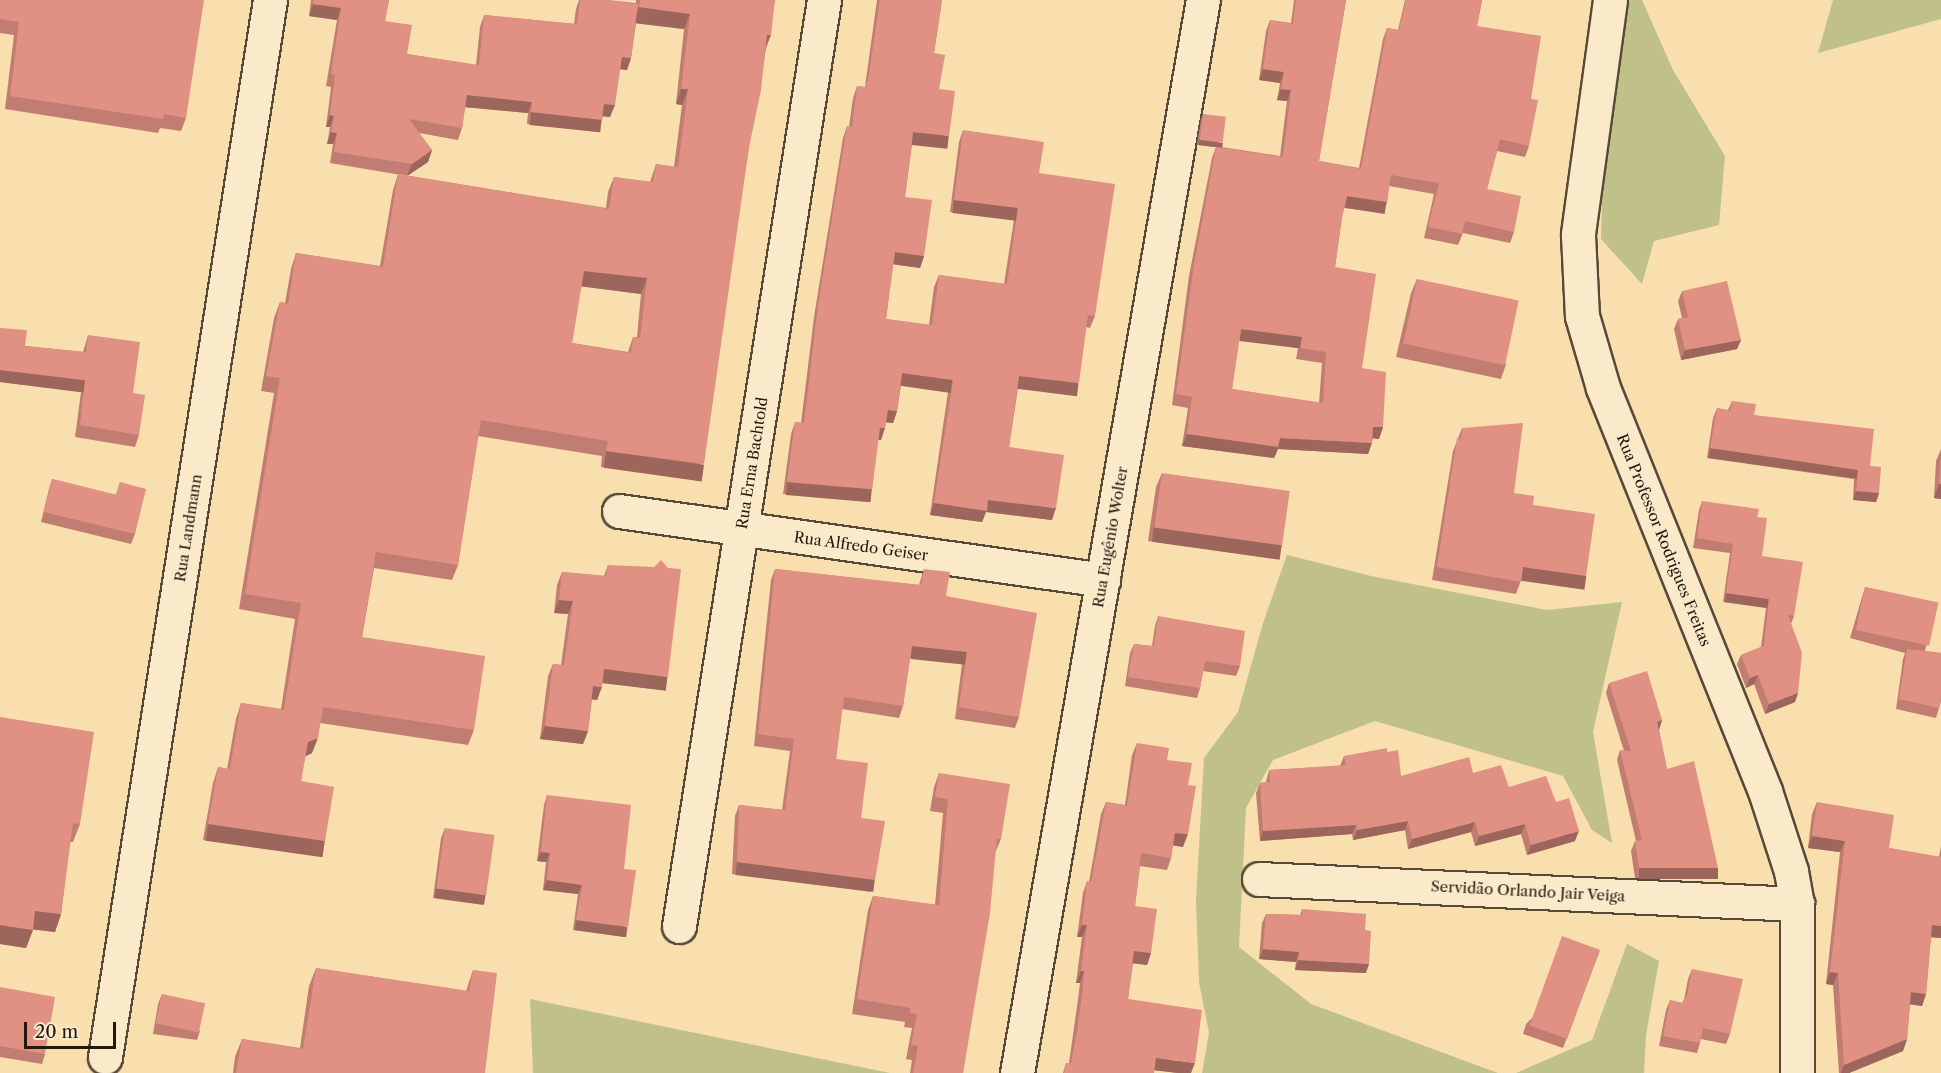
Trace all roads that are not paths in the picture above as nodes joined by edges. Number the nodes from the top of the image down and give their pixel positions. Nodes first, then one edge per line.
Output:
1 (270, 0) edge
2 (824, 0) edge
3 (1203, 0) edge
4 (1610, 0) edge
5 (619, 512) dead end
6 (742, 529) junction
7 (1103, 580) junction
8 (1260, 879) dead end
9 (1797, 904) junction
10 (680, 926) dead end
11 (105, 1057) dead end
12 (1017, 1073) edge
13 (1797, 1073) edge

1 - 11 street, Rua Landmann
2 - 6 street, Rua Erna Bachtold
3 - 7 street, Rua Eugênio Wolter
4 - 9 street, Rua Professor Rodrigues Freitas
5 - 6 street, Rua Alfredo Geiser
6 - 7 street, Rua Alfredo Geiser
6 - 10 street, Rua Erna Bachtold
7 - 12 street, Rua Eugênio Wolter
8 - 9 street, Servidão Orlando Jair Veiga
9 - 13 street, Rua Professor Rodrigues Freitas

